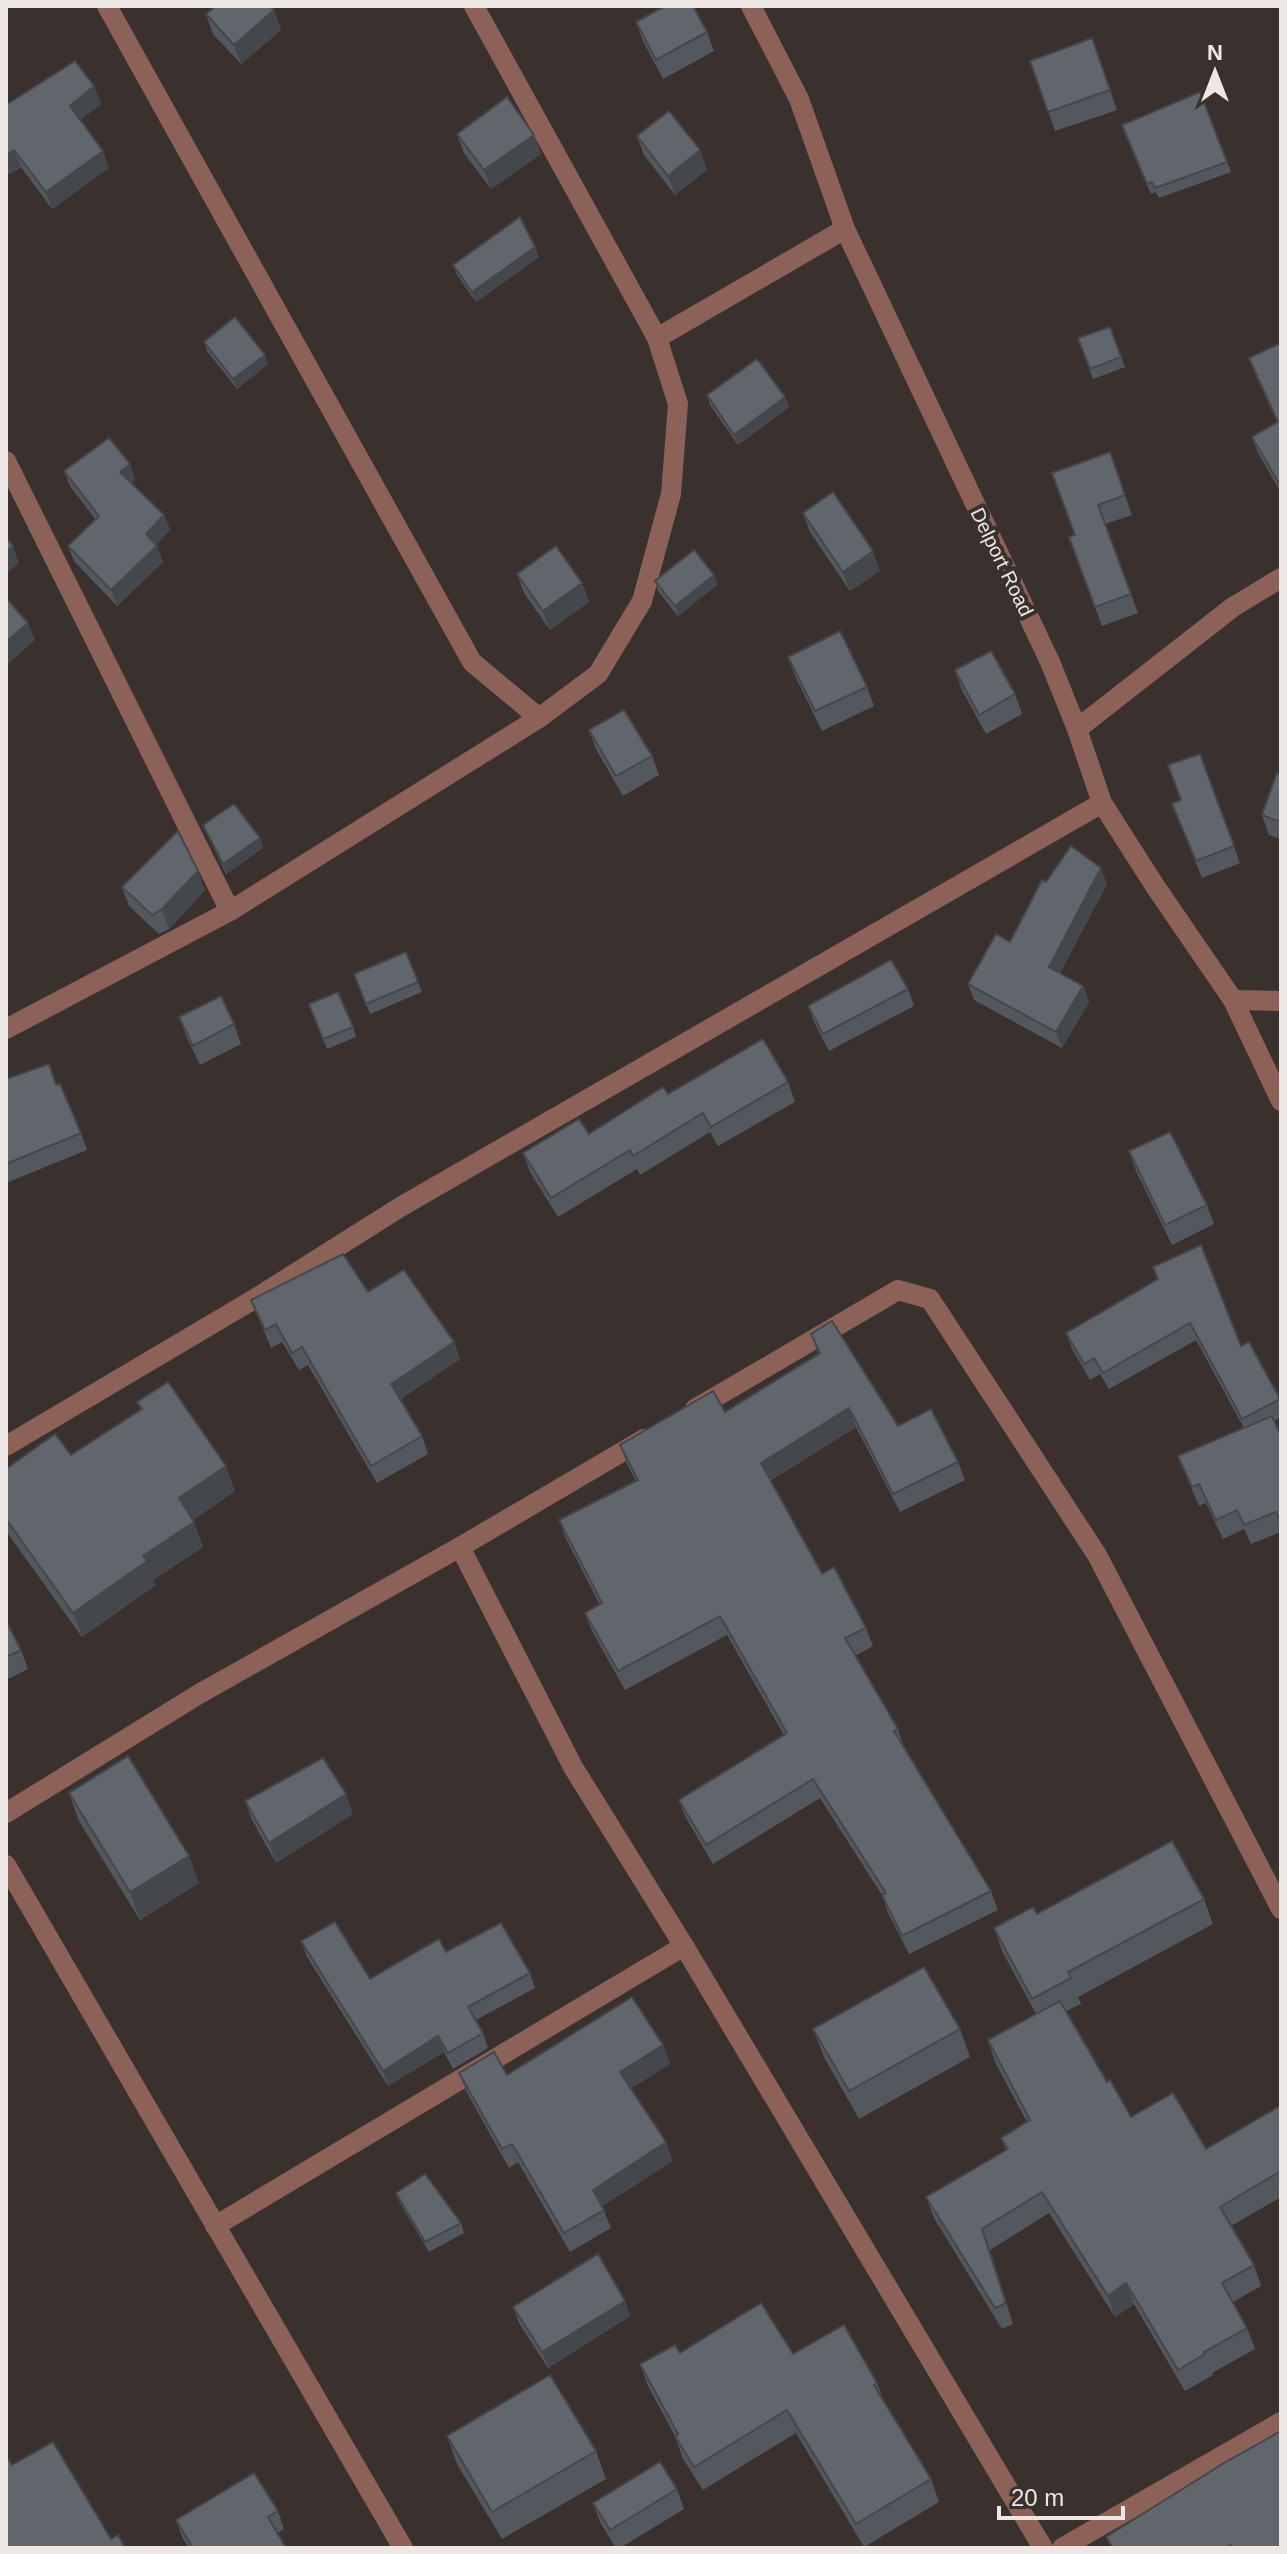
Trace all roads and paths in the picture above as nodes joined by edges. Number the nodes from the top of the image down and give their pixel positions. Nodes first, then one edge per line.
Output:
1 (107, 6) edge
2 (474, 6) edge
3 (751, 6) edge
4 (845, 229) junction
5 (657, 338) junction
6 (6, 461) edge
7 (1281, 578) edge
8 (539, 718) junction
9 (1077, 729) junction
10 (1102, 803) junction
11 (230, 911) junction
12 (1233, 1000) junction
13 (1281, 1001) edge
14 (6, 1029) edge
15 (1281, 1101) edge
16 (6, 1446) edge
17 (460, 1547) junction
18 (6, 1813) edge
19 (6, 1865) edge
20 (1281, 1909) edge
21 (684, 1946) junction
22 (215, 2226) junction
23 (1281, 2422) edge
24 (403, 2548) edge
25 (1043, 2548) edge
26 (1062, 2548) edge

1 - 8 street
2 - 5 street
3 - 4 street, Delport Road
4 - 5 street
4 - 9 street, Delport Road
5 - 8 street
6 - 11 street
7 - 9 street
8 - 11 street
9 - 10 street, Delport Road
10 - 12 street, Delport Road
10 - 16 street
11 - 14 street
12 - 13 street
12 - 15 street, Delport Road
17 - 18 street
17 - 20 street
17 - 21 street
19 - 22 street
21 - 22 street
21 - 25 street
22 - 24 street
23 - 26 street

